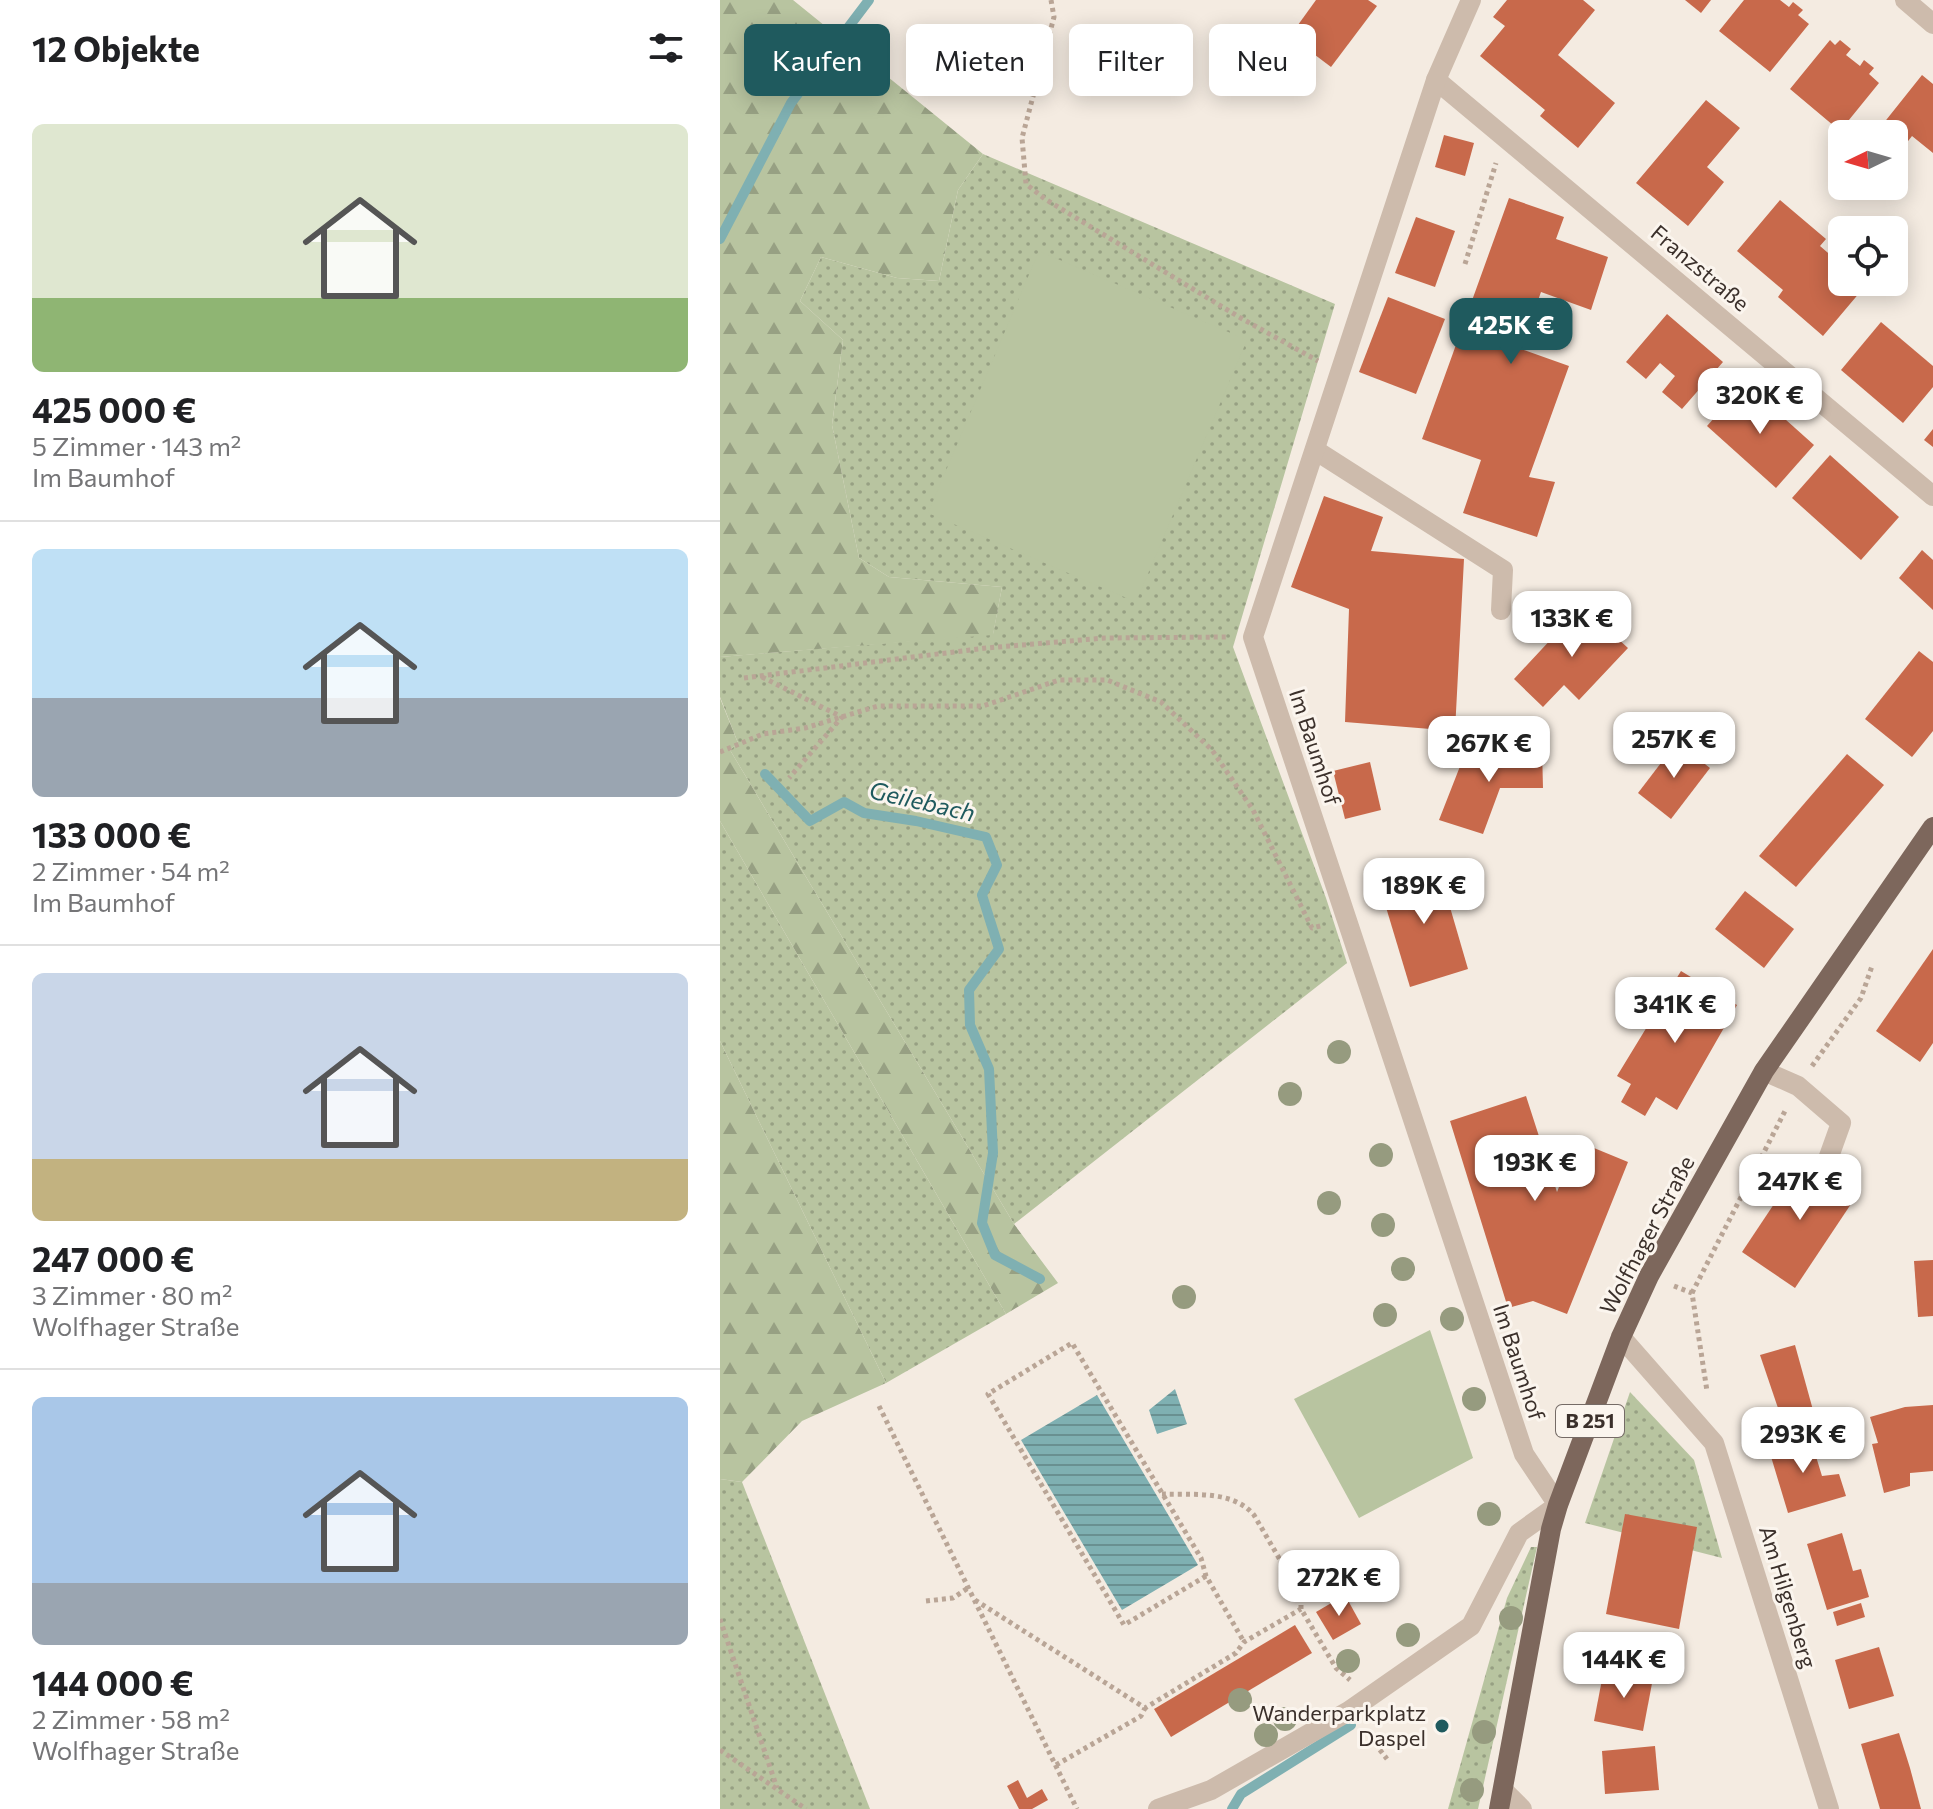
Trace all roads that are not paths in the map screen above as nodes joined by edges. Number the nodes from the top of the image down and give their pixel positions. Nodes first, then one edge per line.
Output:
1 (1471, 0) edge
2 (1905, 0) edge
3 (1933, 24) edge
4 (1436, 80) junction
5 (1315, 450) junction
6 (1933, 496) edge
7 (1501, 610) dead end
8 (1933, 827) edge
9 (1764, 1071) junction
10 (1827, 1162) dead end
11 (1621, 1337) junction
12 (1558, 1505) junction
13 (1501, 1799) edge
14 (1158, 1809) edge
15 (1522, 1809) edge
16 (1829, 1809) edge

1 - 4 street
2 - 3 street
4 - 5 street
4 - 6 street, Franzstraße
5 - 7 street
5 - 12 street, Im Baumhof
8 - 9 main road, Wolfhager Straße / B 251
9 - 10 street
9 - 11 main road, Wolfhager Straße / B 251
11 - 12 main road, Wolfhager Straße / B 251
11 - 16 street, Am Hilgenberg
12 - 13 main road, Wolfhager Straße / B 251
12 - 14 street
13 - 15 street

